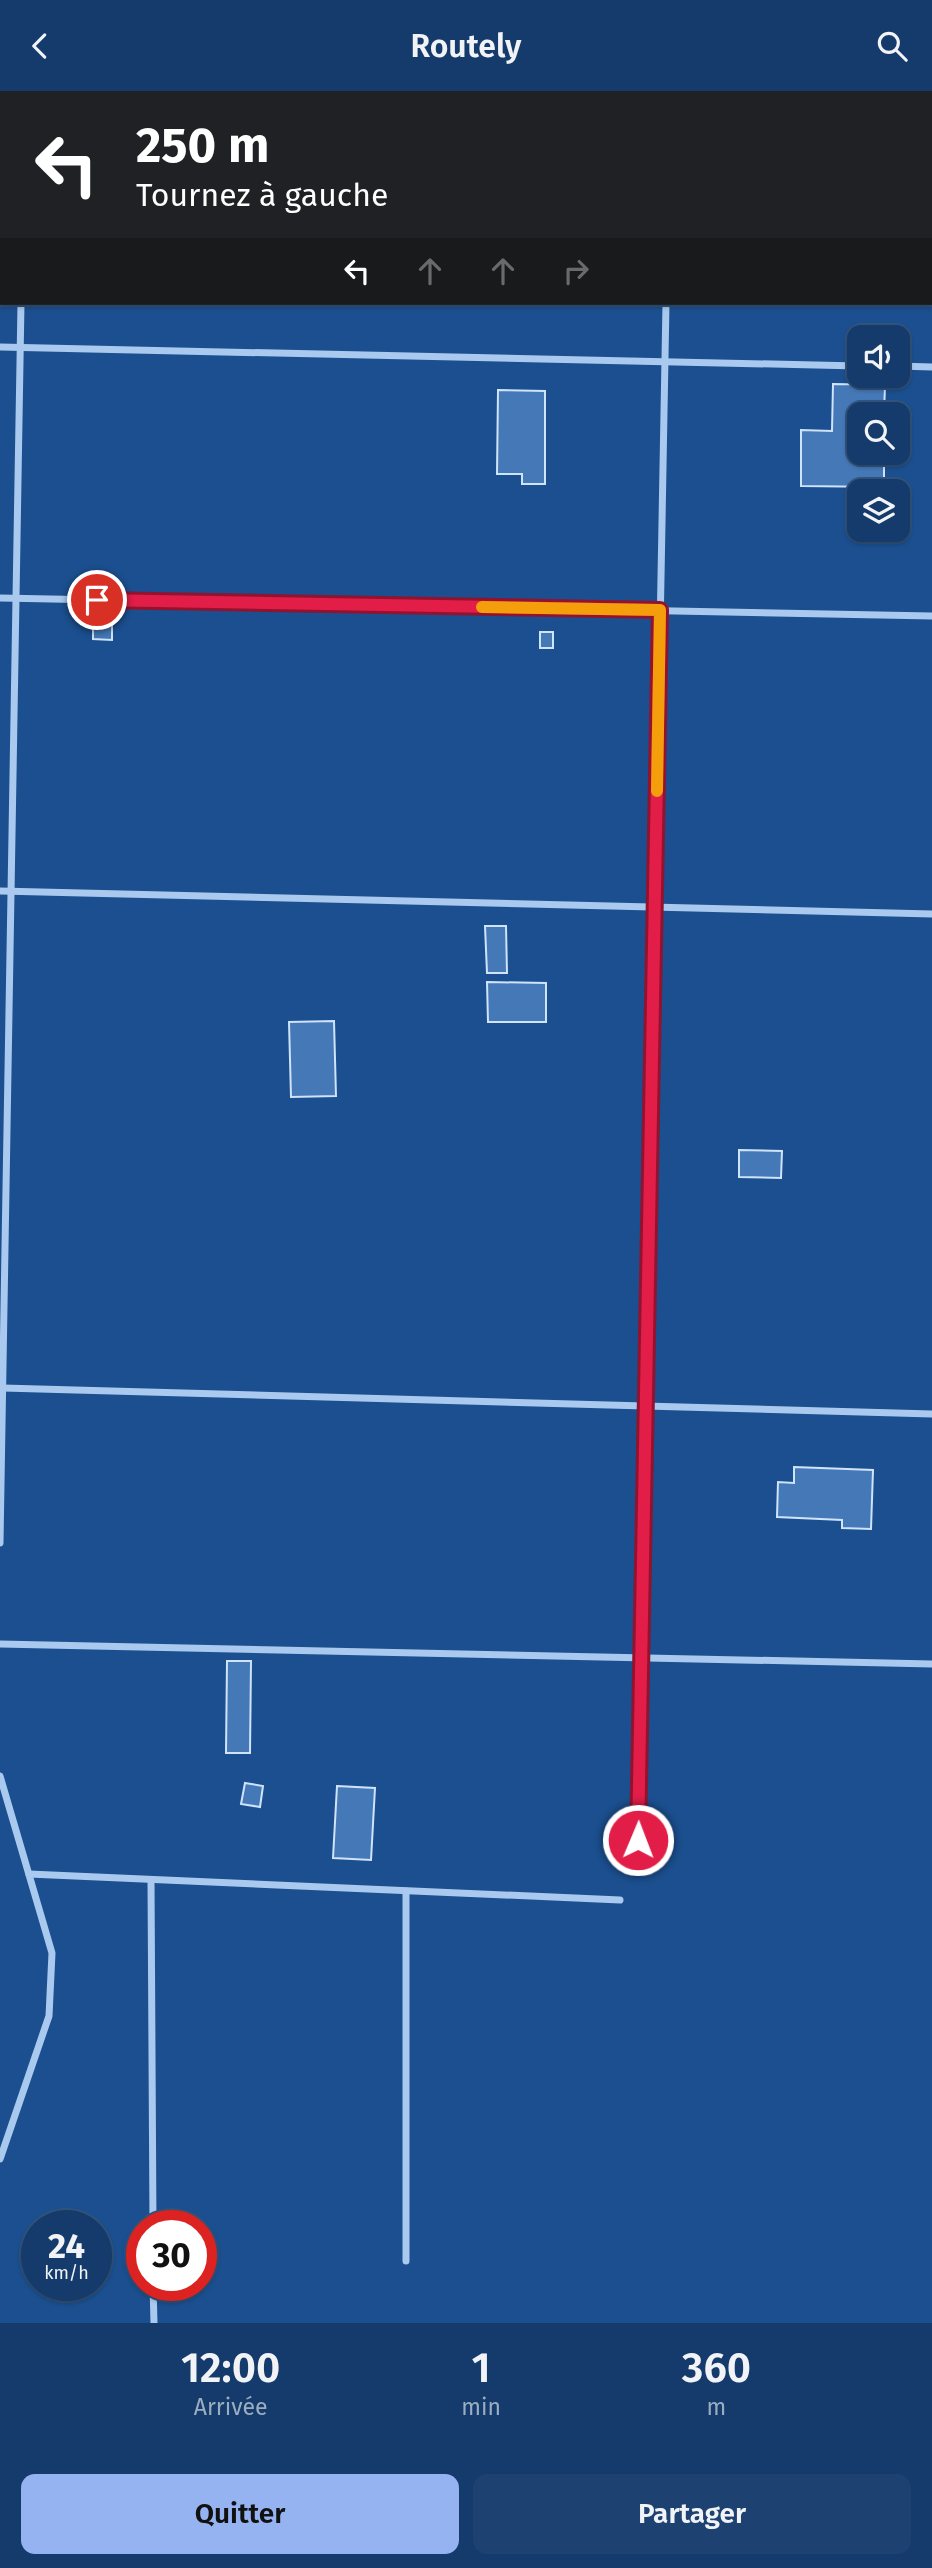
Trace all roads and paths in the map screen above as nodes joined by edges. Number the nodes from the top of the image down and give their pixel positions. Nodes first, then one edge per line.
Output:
1 (21, 305) edge
2 (666, 305) edge
3 (0, 347) edge
4 (20, 348) junction
5 (665, 361) junction
6 (847, 366) edge
7 (910, 366) edge
8 (932, 367) edge
9 (0, 598) edge
10 (16, 598) junction
11 (660, 610) junction
12 (932, 616) edge
13 (0, 891) edge
14 (11, 891) junction
15 (655, 907) junction
16 (932, 914) edge
17 (3, 1388) junction
18 (646, 1406) junction
19 (932, 1414) edge
20 (0, 1517) edge
21 (0, 1543) edge
22 (0, 1644) edge
23 (642, 1657) junction
24 (932, 1664) edge
25 (0, 1776) edge
26 (638, 1840) dead end
27 (29, 1874) junction
28 (151, 1879) junction
29 (406, 1891) junction
30 (620, 1900) dead end
31 (0, 2159) edge
32 (153, 2210) edge
33 (406, 2262) dead end
34 (153, 2301) edge
35 (153, 2323) edge

1 - 4 street
2 - 5 street
3 - 4 street
4 - 5 street
4 - 10 street
5 - 6 street
5 - 11 street
7 - 8 street
9 - 10 street
10 - 11 street
10 - 14 street
11 - 12 street
11 - 15 street
13 - 14 street
14 - 15 street
14 - 17 street
15 - 16 street
15 - 18 street
17 - 18 street
17 - 20 street
18 - 19 street
18 - 23 street
20 - 21 street
22 - 23 street
23 - 24 street
23 - 26 street
25 - 27 street
27 - 28 street
27 - 31 street
28 - 29 street
28 - 32 street
29 - 30 street
29 - 33 street
34 - 35 street

